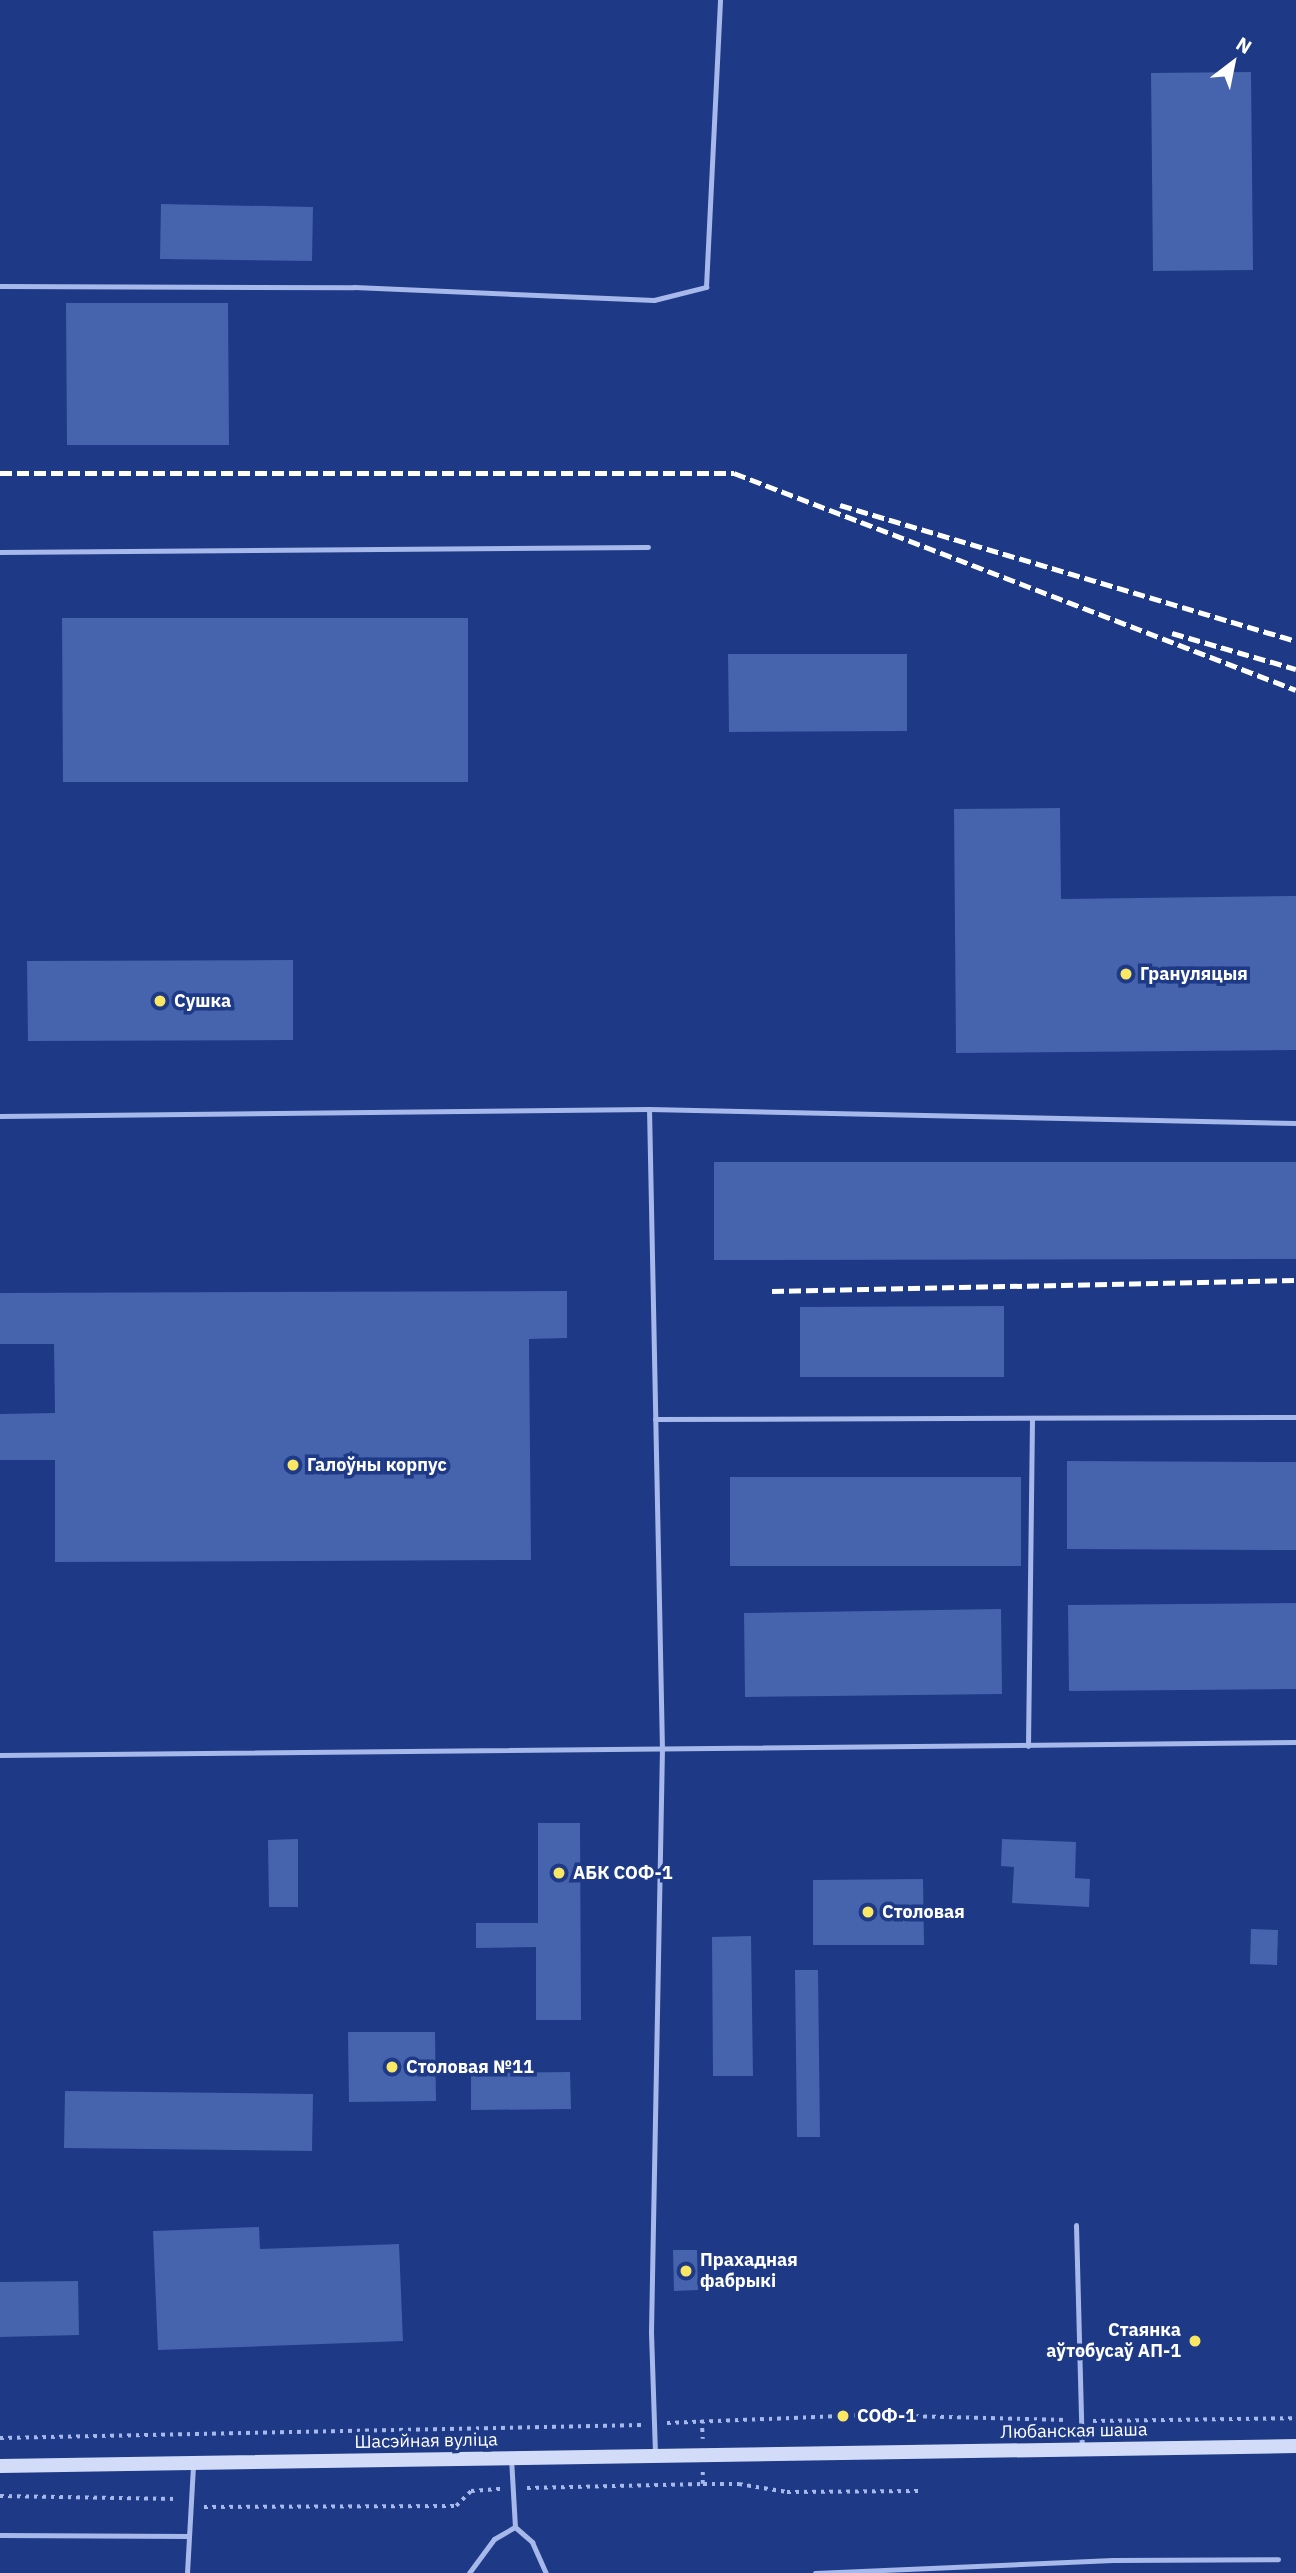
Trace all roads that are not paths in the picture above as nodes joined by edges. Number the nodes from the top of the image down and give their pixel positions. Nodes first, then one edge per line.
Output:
1 (720, 0) edge
2 (0, 286) edge
3 (648, 547) dead end
4 (0, 552) edge
5 (649, 1109) junction
6 (0, 1116) edge
7 (1296, 1123) edge
8 (1296, 1417) edge
9 (1032, 1418) junction
10 (655, 1419) junction
11 (1296, 1742) edge
12 (1028, 1746) junction
13 (662, 1750) junction
14 (0, 1755) edge
15 (1076, 2225) dead end
16 (1296, 2446) edge
17 (1082, 2450) junction
18 (852, 2456) joint
19 (655, 2457) junction
20 (511, 2458) junction
21 (193, 2464) junction
22 (0, 2466) edge
23 (515, 2527) junction
24 (0, 2535) edge
25 (189, 2536) junction
26 (1278, 2559) dead end
27 (187, 2573) edge
28 (469, 2573) edge
29 (546, 2573) edge
30 (815, 2573) edge

1 - 2 lane
3 - 4 lane
5 - 6 lane
5 - 7 lane
5 - 10 lane
8 - 9 lane
9 - 10 lane
9 - 12 lane
10 - 13 lane
11 - 12 lane
12 - 13 lane
13 - 14 lane
13 - 19 lane
15 - 17 lane
16 - 17 main road, Любанская шаша
17 - 18 main road, Любанская шаша
18 - 19 main road, Шасэйная вуліца
19 - 20 main road, Шасэйная вуліца
20 - 21 main road, Шасэйная вуліца
20 - 23 lane
21 - 22 main road, Шасэйная вуліца
21 - 25 lane
23 - 28 lane
23 - 29 lane
24 - 25 lane
25 - 27 lane
26 - 30 lane

